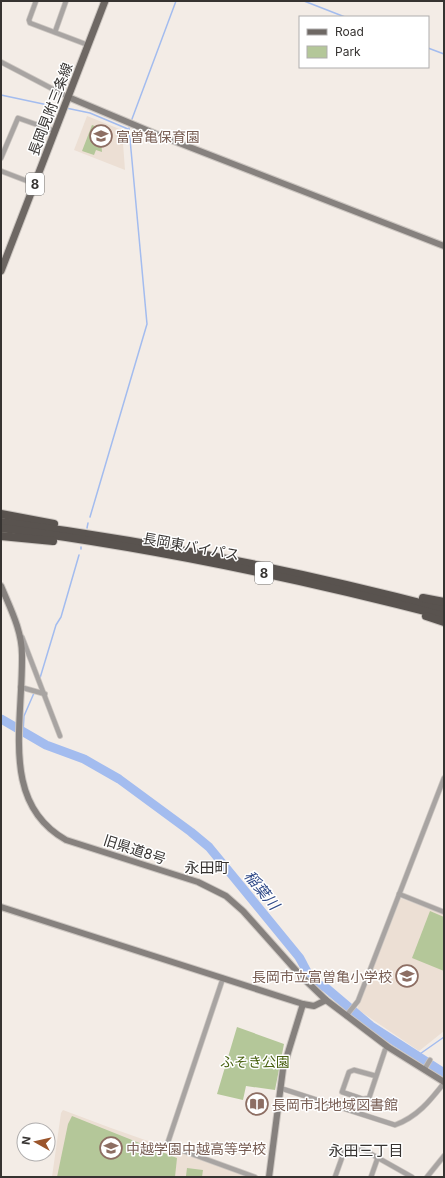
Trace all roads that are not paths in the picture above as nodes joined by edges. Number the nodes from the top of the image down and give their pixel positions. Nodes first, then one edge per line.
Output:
1 (36, 1) edge
2 (65, 1) edge
3 (105, 1) edge
4 (55, 32) junction
5 (88, 45) junction
6 (1, 62) edge
7 (68, 96) junction
8 (55, 131) junction
9 (1, 158) edge
10 (1, 171) edge
11 (35, 184) junction
12 (444, 246) edge
13 (2, 267) edge
14 (1, 514) edge
15 (1, 522) edge
16 (1, 528) edge
17 (91, 534) junction
18 (1, 536) edge
19 (82, 540) junction
20 (314, 577) junction
21 (295, 580) junction
22 (1, 586) edge
23 (444, 602) edge
24 (444, 609) edge
25 (444, 616) edge
26 (16, 621) junction
27 (444, 622) edge
28 (20, 687) junction
29 (45, 694) junction
30 (60, 736) dead end
31 (12, 744) dead end
32 (444, 778) edge
33 (30, 816) dead end
34 (399, 894) junction
35 (1, 907) edge
36 (444, 912) edge
37 (224, 978) junction
38 (326, 1000) junction
39 (303, 1004) junction
40 (346, 1016) junction
41 (388, 1047) junction
42 (430, 1060) dead end
43 (424, 1069) junction
44 (376, 1076) junction
45 (444, 1082) edge
46 (280, 1088) junction
47 (444, 1156) edge
48 (378, 1157) junction
49 (255, 1177) edge
50 (269, 1177) edge
51 (336, 1177) edge
52 (371, 1177) edge
53 (412, 1177) edge
54 (427, 1177) edge

1 - 4 street
2 - 4 street
3 - 5 main road, 長岡見附三条線 / 8
4 - 5 street
5 - 7 main road, 長岡見附三条線 / 8
6 - 7 street
7 - 8 main road, 長岡見附三条線 / 8
7 - 12 street
8 - 9 street
8 - 11 main road, 長岡見附三条線 / 8
10 - 11 street
11 - 13 main road, 長岡見附三条線 / 8
14 - 17 highway
15 - 17 highway, 長岡東バイパス / 8
16 - 19 highway, 長岡東バイパス / 8
17 - 20 highway, 長岡東バイパス / 8
18 - 19 highway
19 - 21 highway, 長岡東バイパス / 8
20 - 23 highway, 8
20 - 24 highway, 長岡東バイパス / 8
21 - 25 highway, 長岡東バイパス / 8
21 - 27 highway, 8
22 - 26 street
26 - 28 street
26 - 29 street
28 - 29 street
28 - 31 street
29 - 30 street
32 - 34 street
33 - 38 street, 旧県道8号
34 - 36 street
34 - 40 street
35 - 37 street
37 - 39 street
37 - 49 street
38 - 39 street
38 - 40 street, 旧県道8号
39 - 46 street
40 - 41 street, 旧県道8号
41 - 43 street, 旧県道8号
41 - 44 street
42 - 43 street
43 - 45 street, 旧県道8号
44 - 44 street
45 - 46 street
46 - 50 street
47 - 54 street
48 - 51 street
48 - 52 street
48 - 53 street

